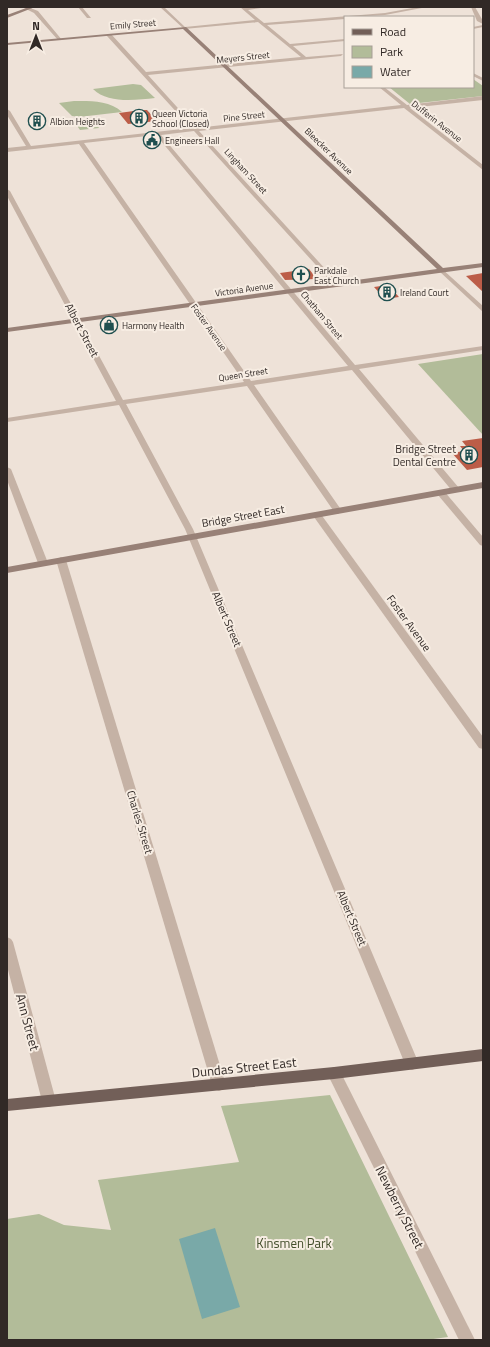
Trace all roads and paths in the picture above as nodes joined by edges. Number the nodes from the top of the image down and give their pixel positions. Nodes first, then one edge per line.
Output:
1 (33, 7) edge
2 (80, 7) edge
3 (162, 7) edge
4 (168, 7) edge
5 (266, 7) edge
6 (425, 7) edge
7 (473, 7) edge
8 (26, 8) edge
9 (244, 8) edge
10 (385, 14) junction
11 (358, 16) edge
12 (388, 16) edge
13 (7, 17) edge
14 (90, 17) dead end
15 (344, 17) edge
16 (262, 23) junction
17 (483, 23) edge
18 (184, 28) junction
19 (109, 35) junction
20 (60, 39) junction
21 (344, 40) edge
22 (325, 42) junction
23 (7, 44) edge
24 (290, 45) junction
25 (343, 57) edge
26 (306, 59) junction
27 (226, 67) junction
28 (145, 74) junction
29 (474, 75) edge
30 (483, 80) edge
31 (382, 88) edge
32 (483, 98) edge
33 (406, 107) junction
34 (7, 111) edge
35 (284, 120) junction
36 (196, 130) junction
37 (158, 134) junction
38 (80, 142) junction
39 (30, 148) junction
40 (7, 150) edge
41 (483, 168) edge
42 (7, 191) edge
43 (483, 265) edge
44 (441, 270) junction
45 (337, 285) junction
46 (290, 291) junction
47 (194, 305) junction
48 (483, 310) edge
49 (77, 320) junction
50 (7, 330) edge
51 (483, 348) edge
52 (353, 368) junction
53 (249, 384) junction
54 (120, 403) junction
55 (7, 420) edge
56 (7, 469) edge
57 (483, 485) edge
58 (456, 490) junction
59 (441, 493) junction
60 (338, 511) junction
61 (317, 515) junction
62 (193, 537) junction
63 (483, 543) edge
64 (61, 560) junction
65 (43, 563) junction
66 (7, 570) edge
67 (483, 745) edge
68 (7, 942) edge
69 (483, 1056) edge
70 (412, 1064) junction
71 (334, 1073) junction
72 (218, 1085) junction
73 (49, 1101) junction
74 (7, 1105) edge
75 (467, 1340) edge

1 - 8 street
2 - 14 street
3 - 4 street
3 - 18 street, Bleecker Avenue
5 - 9 street
6 - 10 street, Emily Street
7 - 17 street
8 - 13 street
8 - 20 street
9 - 16 street
10 - 11 street, Emily Street
10 - 12 street
15 - 16 street, Emily Street
16 - 18 street, Emily Street
16 - 24 street
18 - 19 street, Emily Street
18 - 27 street, Bleecker Avenue
19 - 20 street, Emily Street
19 - 28 street, Lingham Street
20 - 23 street, Emily Street
21 - 22 street
22 - 24 street
22 - 25 street
24 - 26 street
25 - 26 street, Meyers Street
26 - 27 street, Meyers Street
27 - 28 street, Meyers Street
27 - 35 street, Bleecker Avenue
28 - 36 street, Lingham Street
29 - 30 street
31 - 33 street, Dufferin Avenue
32 - 33 street, Pine Street
33 - 35 street, Pine Street
33 - 41 street, Dufferin Avenue
34 - 39 street
35 - 36 street, Pine Street
35 - 44 street, Bleecker Avenue
36 - 37 street, Pine Street
36 - 45 street, Lingham Street
37 - 38 street, Pine Street
37 - 46 street, Chatham Street
38 - 39 street, Pine Street
38 - 47 street, Foster Avenue
39 - 40 street, Pine Street
42 - 49 street, Albert Street
43 - 44 street, Victoria Avenue
44 - 45 street, Victoria Avenue
44 - 48 street, Bleecker Avenue
45 - 46 street, Victoria Avenue
46 - 47 street, Victoria Avenue
46 - 52 street, Chatham Street
47 - 49 street, Victoria Avenue
47 - 53 street, Foster Avenue
49 - 50 street, Victoria Avenue
49 - 54 street, Albert Street
51 - 52 street, Queen Street
52 - 53 street, Queen Street
52 - 58 street, Chatham Street
53 - 54 street, Queen Street
53 - 60 street, Foster Avenue
54 - 55 street, Queen Street
54 - 62 street, Albert Street
56 - 65 street
57 - 58 street, Bridge Street East
58 - 59 street, Bridge Street East
59 - 60 street, Bridge Street East
59 - 63 street
60 - 61 street, Bridge Street East
61 - 62 street, Bridge Street East
61 - 67 street, Foster Avenue
62 - 64 street, Bridge Street East
62 - 70 street, Albert Street
64 - 65 street, Bridge Street East
64 - 72 street, Charles Street
65 - 66 street, Bridge Street East
68 - 73 street, Ann Street
69 - 70 main road, Dundas Street East
70 - 71 main road, Dundas Street East
71 - 72 main road, Dundas Street East
71 - 75 street, Newberry Street
72 - 73 main road, Dundas Street East
73 - 74 main road, Dundas Street East

